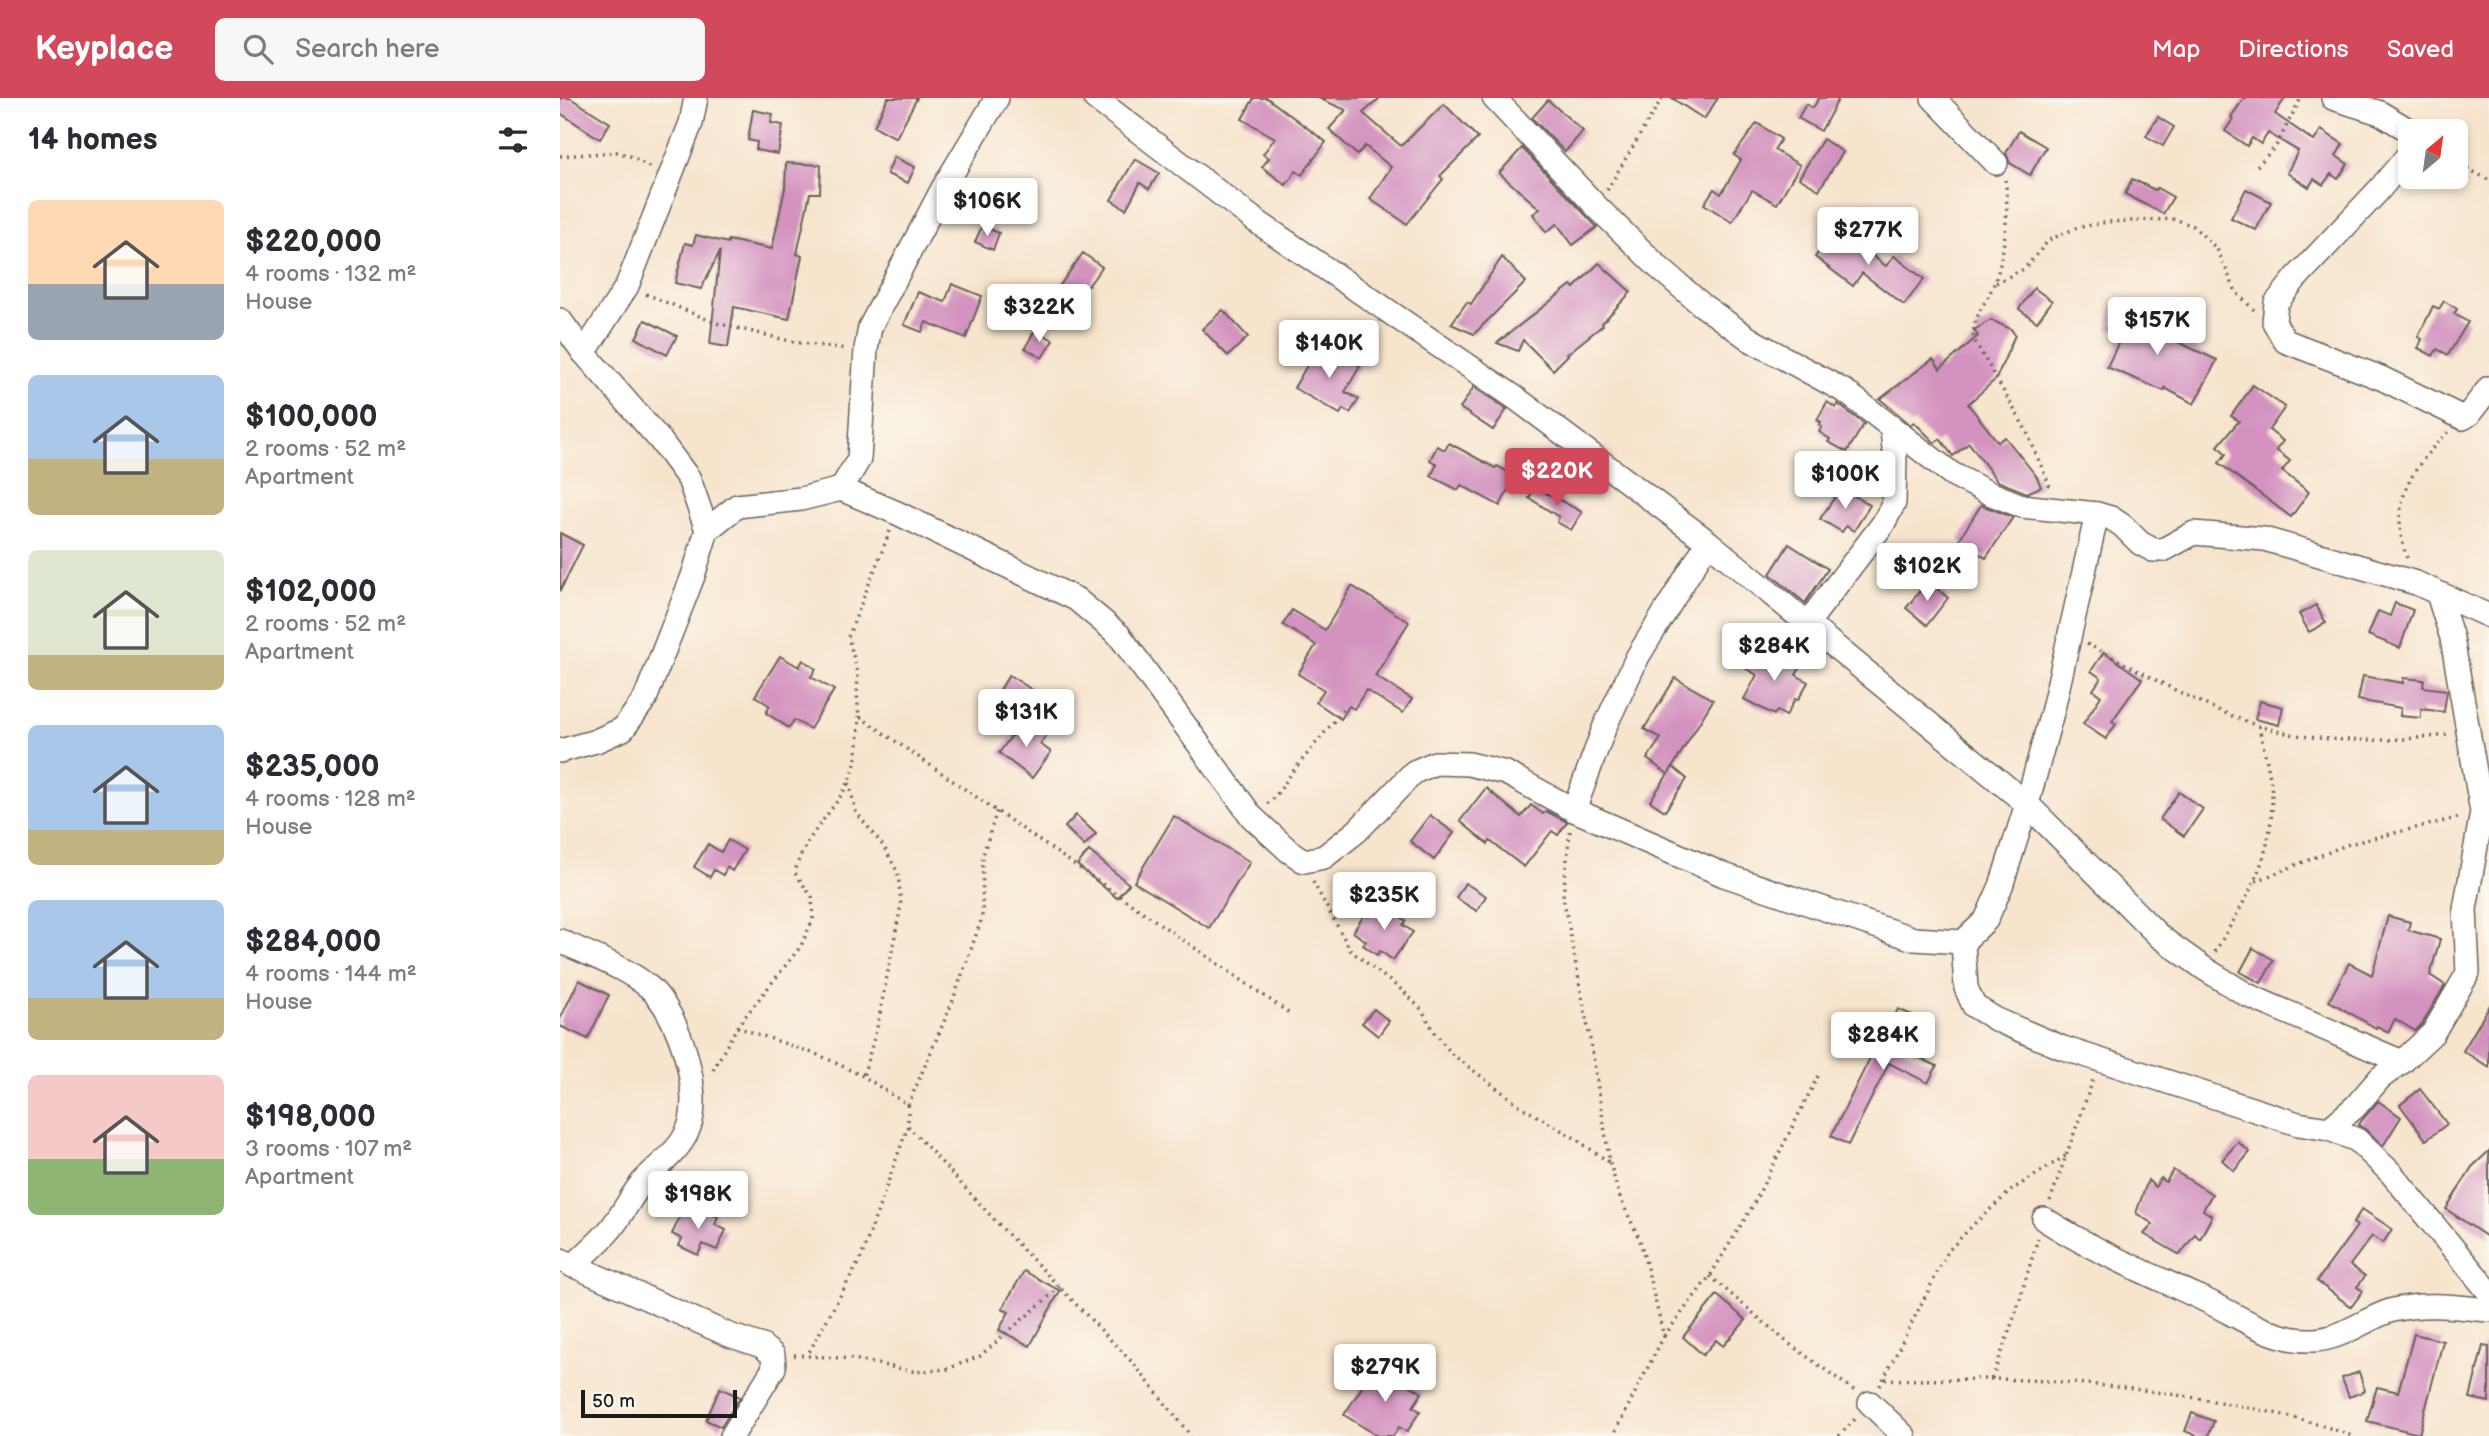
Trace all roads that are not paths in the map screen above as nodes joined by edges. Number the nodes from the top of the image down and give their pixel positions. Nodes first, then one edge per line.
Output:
1 (696, 98) edge
2 (997, 98) edge
3 (1095, 98) edge
4 (1494, 98) edge
5 (1933, 98) edge
6 (2333, 98) edge
7 (2398, 124) edge
8 (1996, 163) road end
9 (2398, 167) edge
10 (560, 320) edge
11 (584, 353) junction
12 (2489, 388) edge
13 (1892, 429) junction
14 (841, 489) junction
15 (2097, 514) junction
16 (707, 530) junction
17 (1708, 542) junction
18 (2438, 594) junction
19 (2489, 616) edge
20 (1806, 625) junction
21 (560, 751) edge
22 (2027, 804) junction
23 (1573, 810) junction
24 (560, 941) edge
25 (1963, 942) junction
26 (2402, 1062) junction
27 (2329, 1129) junction
28 (2044, 1219) dead end
29 (567, 1262) edge
30 (2489, 1292) edge
31 (2489, 1310) edge
32 (1870, 1403) road end
33 (732, 1436) edge
34 (1904, 1436) edge

1 - 11 street
2 - 14 street
3 - 17 street
4 - 13 street
5 - 8 street
6 - 7 street
9 - 12 street
10 - 11 street
11 - 16 street
13 - 15 street
13 - 20 street
14 - 16 street
14 - 23 street
15 - 18 street
15 - 22 street
16 - 21 street
17 - 20 street
17 - 23 street
18 - 19 street
18 - 26 street
20 - 22 street
22 - 25 street
22 - 26 street
23 - 25 street
24 - 29 street
25 - 27 street
26 - 27 street
27 - 30 street
28 - 31 street
29 - 33 street
32 - 34 street

